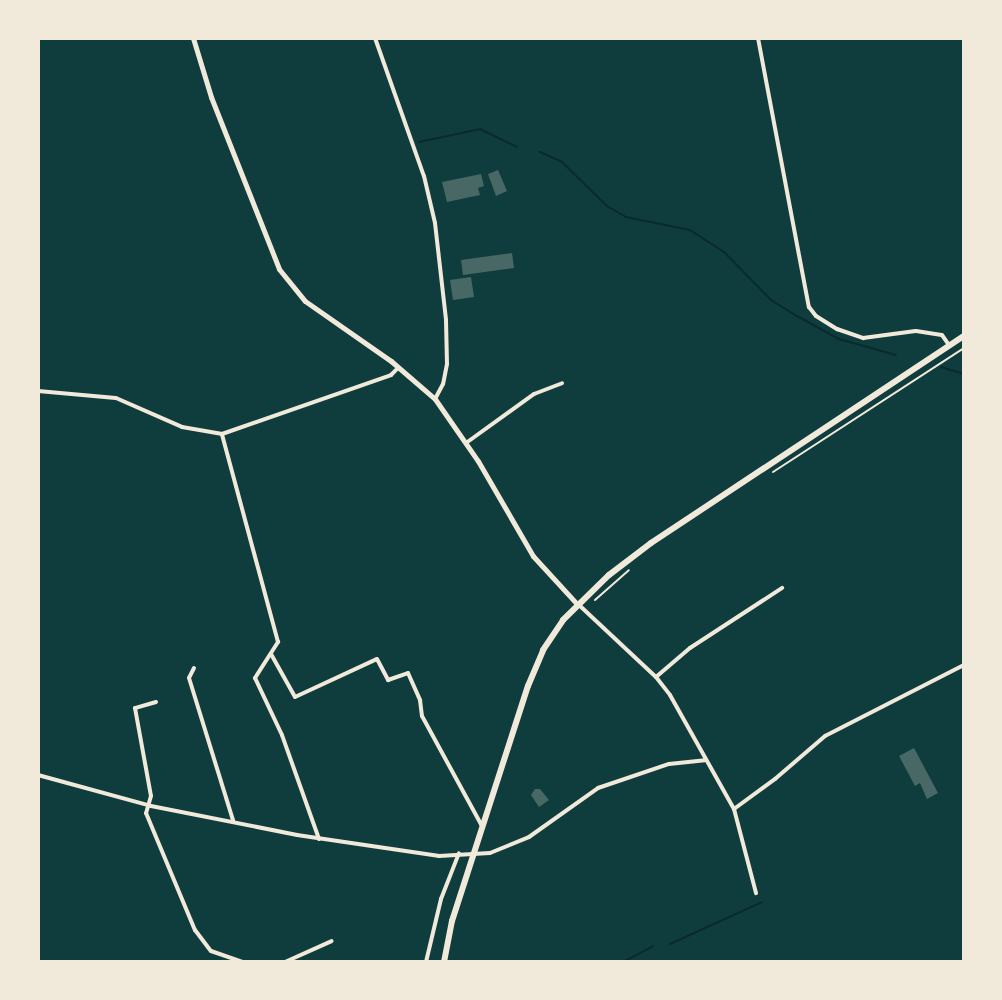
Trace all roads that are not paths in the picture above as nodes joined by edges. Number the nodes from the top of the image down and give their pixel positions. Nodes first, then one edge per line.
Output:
1 (193, 38) edge
2 (375, 38) edge
3 (758, 38) edge
4 (964, 336) edge
5 (949, 345) junction
6 (399, 367) junction
7 (562, 383) dead end
8 (38, 391) edge
9 (435, 399) junction
10 (222, 434) junction
11 (466, 443) junction
12 (782, 588) dead end
13 (577, 604) junction
14 (271, 654) junction
15 (964, 665) edge
16 (194, 668) dead end
17 (656, 677) junction
18 (156, 702) dead end
19 (705, 760) junction
20 (38, 775) edge
21 (151, 806) junction
22 (734, 809) junction
23 (233, 820) junction
24 (482, 826) junction
25 (319, 839) junction
26 (459, 853) junction
27 (473, 853) junction
28 (756, 893) dead end
29 (332, 941) dead end
30 (243, 962) edge
31 (285, 962) edge
32 (426, 962) edge
33 (444, 962) edge

1 - 6 street
2 - 9 street
3 - 5 street
4 - 5 main road
5 - 13 main road
6 - 9 street
6 - 10 street
7 - 11 street
8 - 10 street
9 - 11 street
10 - 14 street
11 - 13 street
12 - 17 street
13 - 17 street
13 - 24 main road
14 - 24 street
14 - 25 street
15 - 22 street
16 - 23 street
17 - 19 street
18 - 21 street
19 - 22 street
19 - 27 street
20 - 21 street
21 - 23 street
21 - 30 street
22 - 28 street
23 - 25 street
24 - 27 main road
25 - 26 street
26 - 27 street
26 - 32 street
27 - 33 main road
29 - 31 street

